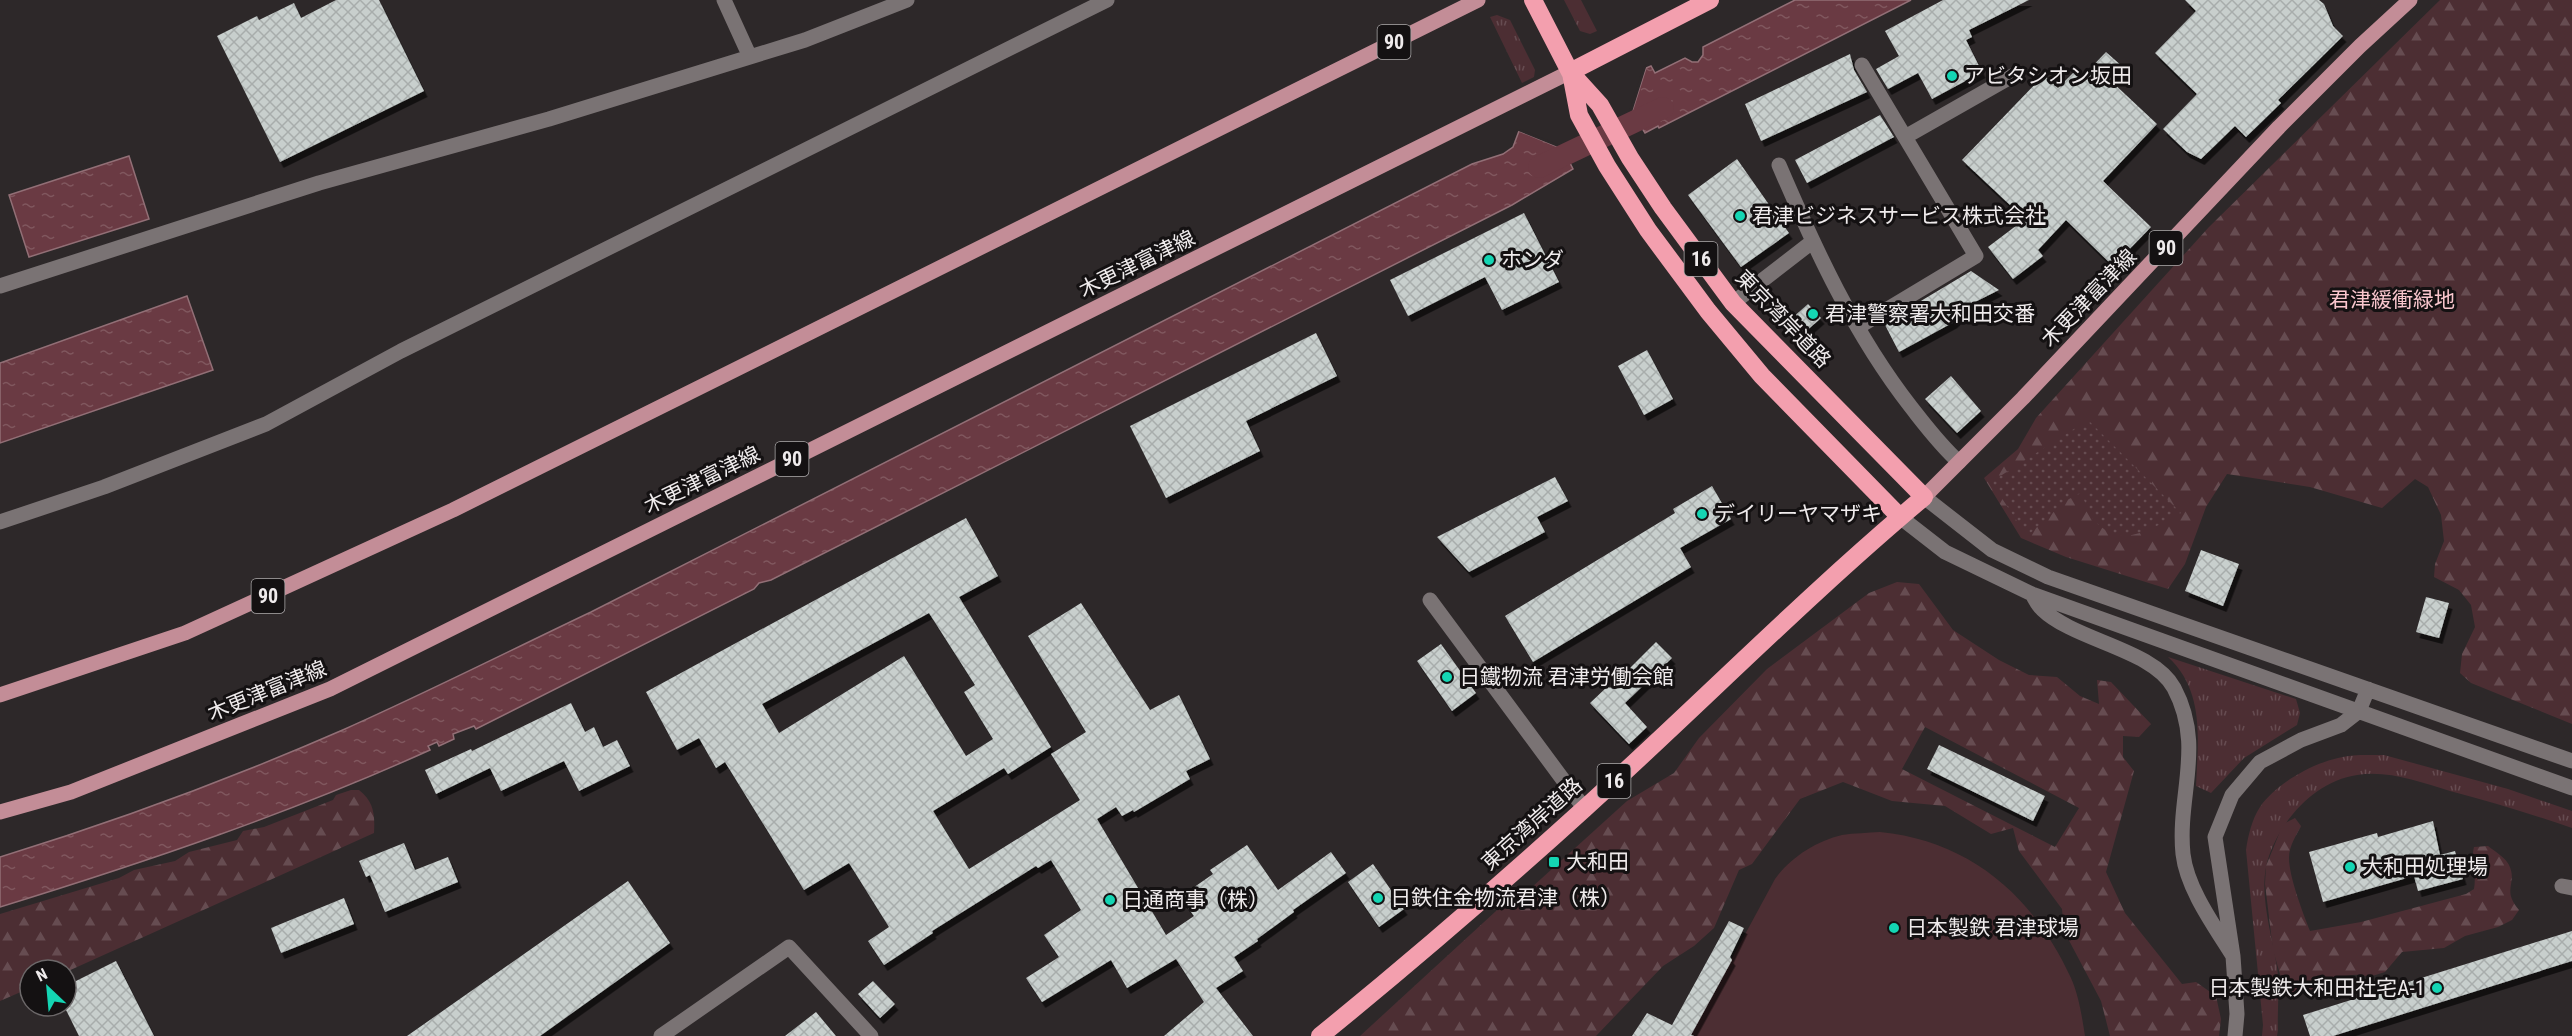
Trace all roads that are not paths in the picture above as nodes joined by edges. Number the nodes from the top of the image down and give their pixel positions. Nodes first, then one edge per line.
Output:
1 (725, 0) edge
2 (907, 0) edge
3 (1107, 0) edge
4 (1478, 0) edge
5 (1533, 0) edge
6 (1710, 0) edge
7 (2410, 0) edge
8 (750, 57) junction
9 (1862, 65) dead end
10 (1570, 72) junction
11 (2014, 75) dead end
12 (1580, 91) junction
13 (1905, 137) junction
14 (1779, 165) dead end
15 (1812, 242) junction
16 (0, 286) edge
17 (1733, 303) junction
18 (1858, 327) junction
19 (1959, 462) junction
20 (1924, 497) junction
21 (1900, 517) junction
22 (0, 522) edge
23 (2032, 594) junction
24 (1430, 600) dead end
25 (2368, 688) junction
26 (0, 695) edge
27 (2359, 711) junction
28 (2572, 761) edge
29 (2572, 788) edge
30 (1584, 808) junction
31 (0, 812) edge
32 (2233, 956) junction
33 (661, 1036) edge
34 (871, 1036) edge
35 (1320, 1036) edge
36 (2235, 1036) edge

1 - 8 street
2 - 8 street
3 - 22 street
4 - 26 main road, 90
5 - 10 highway, 東京湾岸道路 / 16
6 - 10 highway
7 - 19 main road, 木更津富津線 / 90
8 - 16 street
9 - 13 street
10 - 12 highway, 東京湾岸道路 / 16
10 - 31 main road, 木更津富津線 / 90
11 - 13 street
12 - 17 highway, 東京湾岸道路 / 16
12 - 21 highway, 東京湾岸道路 / 16
13 - 18 street
14 - 15 street
15 - 17 street
15 - 18 street
17 - 20 highway, 東京湾岸道路 / 16
18 - 19 street
19 - 20 main road, 木更津富津線 / 90
20 - 21 highway, 東京湾岸道路 / 16
20 - 25 street
21 - 23 street
21 - 30 highway, 東京湾岸道路 / 16
23 - 27 street
23 - 32 street
24 - 30 street
25 - 27 street
25 - 28 street
27 - 29 street
27 - 32 street
30 - 35 highway, 東京湾岸道路 / 16
32 - 36 street
33 - 34 street

